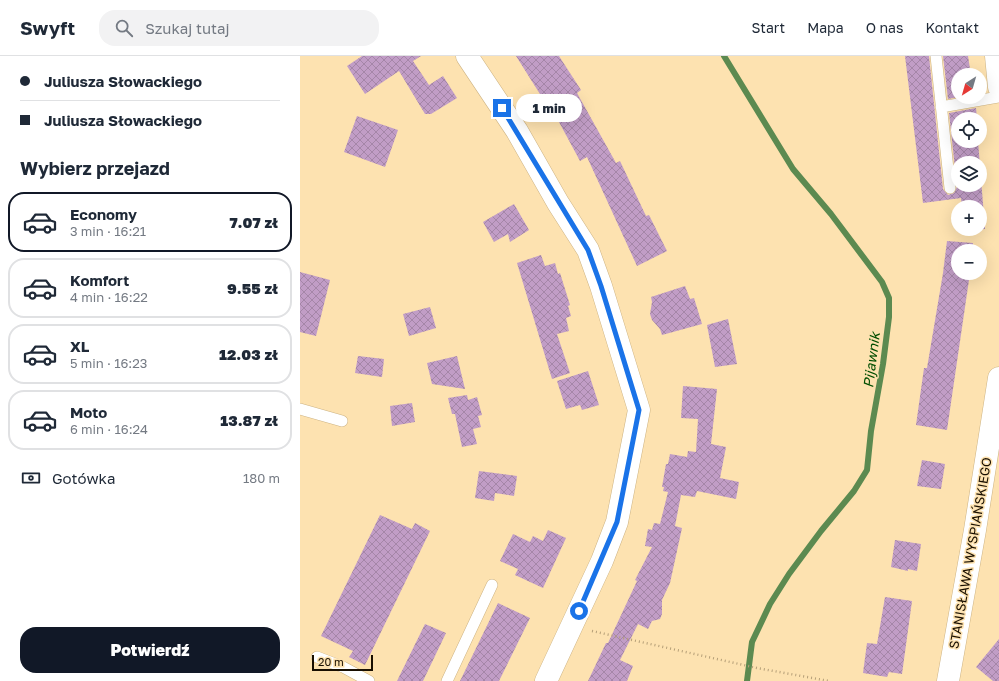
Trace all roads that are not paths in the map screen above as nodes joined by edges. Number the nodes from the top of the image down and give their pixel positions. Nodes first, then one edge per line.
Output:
1 (467, 56) edge
2 (936, 56) edge
3 (996, 56) edge
4 (999, 87) edge
5 (999, 97) edge
6 (942, 107) junction
7 (950, 188) dead end
8 (999, 378) edge
9 (300, 409) edge
10 (342, 421) dead end
11 (492, 585) dead end
12 (317, 657) dead end
13 (369, 681) edge
14 (447, 681) edge
15 (546, 681) edge
16 (948, 681) edge

1 - 15 street
2 - 6 lane
3 - 4 street
5 - 6 lane
6 - 7 lane
8 - 16 street, STANISŁAWA WYSPIAŃSKIEGO
9 - 10 lane
11 - 14 lane
12 - 13 lane

